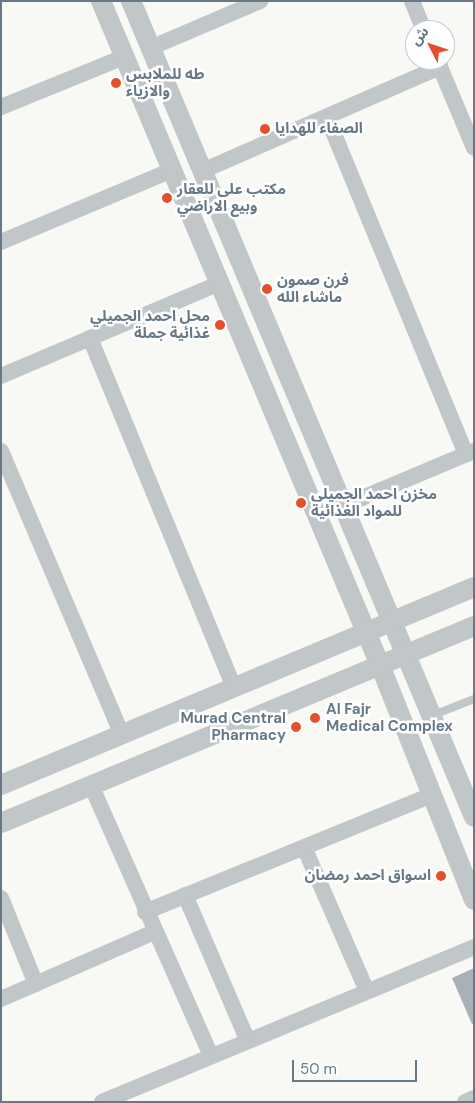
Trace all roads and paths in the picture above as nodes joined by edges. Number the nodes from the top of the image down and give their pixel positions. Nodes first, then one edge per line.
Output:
1 (101, 1) edge
2 (131, 1) edge
3 (260, 1) edge
4 (412, 1) edge
5 (420, 20) edge
6 (150, 48) junction
7 (124, 57) junction
8 (426, 70) edge
9 (442, 70) edge
10 (1, 108) edge
11 (327, 117) junction
12 (474, 148) edge
13 (172, 170) junction
14 (202, 171) junction
15 (1, 242) edge
16 (220, 283) junction
17 (90, 338) junction
18 (1, 376) edge
19 (1, 451) edge
20 (470, 453) edge
21 (343, 506) junction
22 (474, 586) edge
23 (391, 621) junction
24 (474, 626) edge
25 (366, 632) junction
26 (405, 655) junction
27 (380, 665) junction
28 (234, 687) junction
29 (474, 699) edge
30 (431, 716) junction
31 (122, 734) junction
32 (2, 782) edge
33 (91, 785) junction
34 (430, 795) junction
35 (472, 806) edge
36 (1, 822) edge
37 (304, 846) junction
38 (185, 896) junction
39 (1, 898) edge
40 (474, 900) edge
41 (145, 912) junction
42 (154, 932) junction
43 (474, 946) edge
44 (36, 984) junction
45 (367, 991) junction
46 (1, 999) edge
47 (248, 1041) junction
48 (211, 1056) junction
49 (136, 1095) edge
50 (474, 1098) edge
51 (102, 1102) edge
52 (465, 1102) edge

1 - 7 street
2 - 6 street
3 - 6 street
4 - 5 street
6 - 14 street
7 - 10 street
7 - 13 street
8 - 11 street
9 - 12 street
11 - 14 street
11 - 20 street
13 - 15 street
13 - 16 street
14 - 21 street
16 - 17 street
16 - 25 street
17 - 18 street
17 - 28 street
19 - 31 street
20 - 21 street
21 - 23 street
22 - 23 street
23 - 25 street
23 - 26 street
24 - 26 street
25 - 27 street
25 - 28 street
26 - 27 street
26 - 30 street
27 - 33 street
27 - 34 street
28 - 31 street
29 - 30 lane
30 - 35 street
31 - 32 street
33 - 36 street
33 - 41 street
34 - 37 street
34 - 40 street
37 - 38 street
37 - 45 street
38 - 41 street
38 - 47 street
39 - 44 street
41 - 42 street
42 - 44 street
42 - 48 street
43 - 45 street
44 - 46 street
45 - 47 street
47 - 48 street
48 - 49 street
49 - 51 street
50 - 52 street

